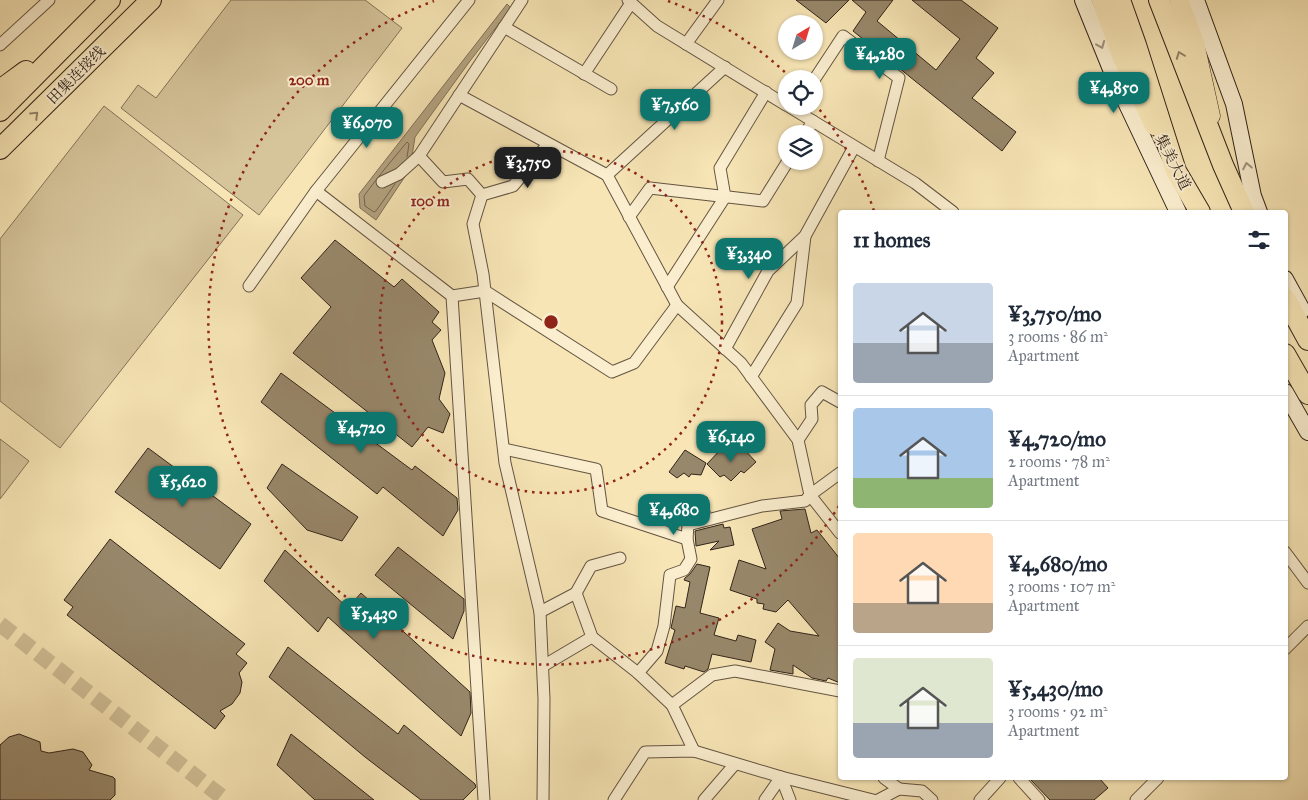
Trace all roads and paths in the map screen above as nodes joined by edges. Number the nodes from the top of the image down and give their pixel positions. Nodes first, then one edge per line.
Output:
1 (49, 0) edge
2 (110, 0) edge
3 (151, 0) edge
4 (469, 0) edge
5 (522, 0) edge
6 (718, 0) edge
7 (1083, 0) edge
8 (1101, 0) edge
9 (1120, 0) edge
10 (1159, 0) edge
11 (1179, 0) edge
12 (1196, 0) edge
13 (629, 1) edge
14 (504, 28) junction
15 (75, 37) junction
16 (686, 44) junction
17 (0, 45) edge
18 (725, 68) junction
19 (821, 70) edge
20 (584, 74) junction
21 (611, 89) dead end
22 (0, 90) edge
23 (766, 92) junction
24 (459, 95) junction
25 (778, 99) edge
26 (0, 111) edge
27 (804, 115) edge
28 (813, 121) junction
29 (811, 125) edge
30 (548, 144) junction
31 (854, 147) junction
32 (0, 149) edge
33 (419, 156) junction
34 (878, 161) junction
35 (1223, 166) junction
36 (782, 170) edge
37 (1176, 171) junction
38 (607, 175) junction
39 (382, 182) dead end
40 (316, 191) junction
41 (482, 195) junction
42 (725, 197) junction
43 (950, 210) edge
44 (1177, 210) edge
45 (1199, 210) edge
46 (1243, 210) edge
47 (1258, 210) edge
48 (629, 217) junction
49 (805, 236) junction
50 (1288, 285) edge
51 (249, 286) dead end
52 (667, 287) junction
53 (485, 290) junction
54 (452, 296) junction
55 (1288, 303) edge
56 (676, 305) junction
57 (1308, 321) edge
58 (1308, 340) edge
59 (725, 349) junction
60 (1288, 359) edge
61 (751, 377) junction
62 (1308, 394) edge
63 (1288, 397) edge
64 (838, 401) edge
65 (1308, 432) edge
66 (798, 440) junction
67 (504, 449) junction
68 (838, 474) edge
69 (810, 495) junction
70 (838, 530) edge
71 (687, 538) junction
72 (1288, 557) edge
73 (620, 558) dead end
74 (1308, 583) edge
75 (576, 593) junction
76 (540, 612) junction
77 (1308, 626) edge
78 (592, 637) junction
79 (1288, 646) edge
80 (543, 666) junction
81 (638, 673) junction
82 (838, 691) edge
83 (672, 705) junction
84 (694, 752) junction
85 (735, 764) junction
86 (780, 777) junction
87 (887, 780) edge
88 (998, 780) edge
89 (1021, 780) edge
90 (1156, 780) edge
91 (899, 789) junction
92 (484, 800) edge
93 (543, 800) edge
94 (614, 800) edge
95 (704, 800) edge
96 (765, 800) edge
97 (790, 800) edge
98 (873, 800) edge
99 (878, 800) edge
100 (932, 800) edge
101 (980, 800) edge
102 (1038, 800) edge
103 (1136, 800) edge

1 - 17 street
2 - 15 highway, 田集连接线
32 -> 3 highway, 田集连接线
4 - 40 street
5 - 14 street
6 - 16 street
7 -> 44 main road
8 - 37 main road, 集美大道
9 - 37 highway
35 -> 10 highway
11 - 35 main road
47 -> 12 main road
13 - 16 street
13 - 20 street
14 - 20 street
14 - 24 street
15 - 22 highway
15 - 26 highway, 田集连接线
16 - 18 street
18 - 23 street
18 - 38 street
19 - 34 street
20 - 21 street
23 - 25 street
23 - 42 street
24 - 30 street
24 - 33 street
27 - 28 street
28 - 29 street
28 - 31 street
30 - 38 street
30 - 41 street
31 - 34 street
31 - 49 street
33 - 39 street
33 - 41 street
34 - 43 street
35 - 46 highway
36 - 42 street
37 - 45 highway, 集美大道
38 - 48 street
40 - 51 street
40 - 54 street
41 - 53 street
42 - 48 street
42 - 52 street
48 - 52 street
49 - 59 street
49 - 61 street
50 - 57 main road
52 - 56 street
53 - 54 street
53 - 56 street
53 - 67 street
54 - 92 street
55 - 58 highway
56 - 59 street
59 - 61 street
60 - 62 highway
61 - 66 street
63 - 65 main road
64 - 66 street
66 - 69 street
67 - 71 street
67 - 76 street
68 - 69 street
69 - 70 street
69 - 71 street
71 - 81 street
72 - 74 street
73 - 75 street
75 - 76 street
75 - 78 street
76 - 80 street
77 - 79 street
78 - 80 street
78 - 81 street
80 - 93 street
81 - 83 street
82 - 83 street
83 - 84 street
84 - 85 street
84 - 94 street
85 - 86 street
85 - 95 street
86 - 96 street
86 - 97 street
86 - 98 street
87 - 91 street
88 - 101 street
89 - 102 street
90 - 103 street
91 - 99 street
91 - 100 street

